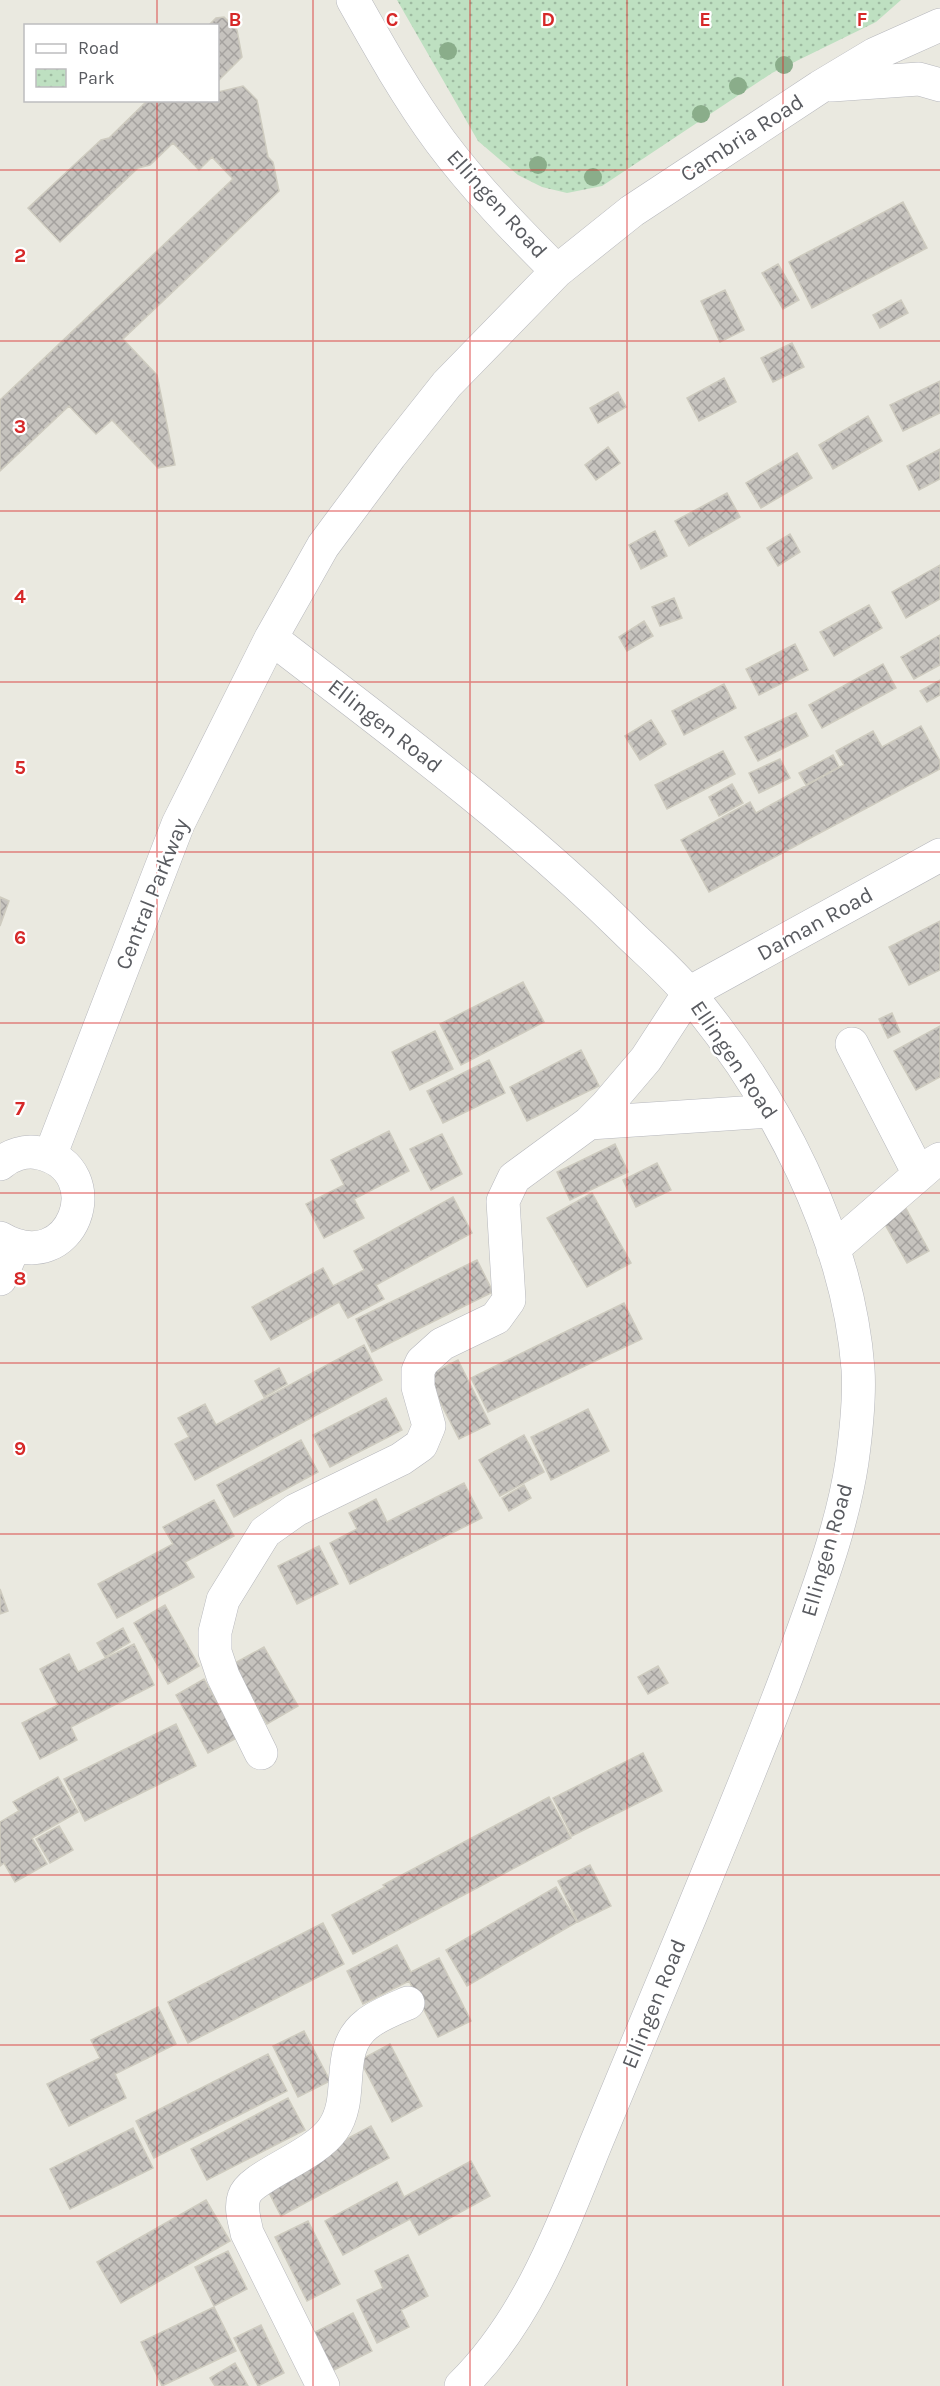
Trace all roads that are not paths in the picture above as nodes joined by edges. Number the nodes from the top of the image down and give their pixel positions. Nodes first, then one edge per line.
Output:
1 (353, 0) edge
2 (940, 26) edge
3 (940, 85) edge
4 (820, 87) junction
5 (557, 271) junction
6 (271, 638) junction
7 (940, 855) edge
8 (689, 993) junction
9 (852, 1044) dead end
10 (771, 1111) junction
11 (589, 1123) junction
12 (50, 1156) junction
13 (0, 1164) edge
14 (930, 1167) edge
15 (7, 1242) edge
16 (833, 1249) junction
17 (0, 1279) edge
18 (261, 1753) dead end
19 (408, 2003) dead end
20 (323, 2386) edge
21 (461, 2386) edge

1 - 5 street, Ellingen Road
2 - 4 street, Cambria Road
3 - 4 street
4 - 5 street, Cambria Road
5 - 6 street, Ellingen Road
6 - 8 street, Ellingen Road
6 - 12 street, Central Parkway
7 - 8 street, Daman Road
8 - 10 street, Ellingen Road
8 - 11 street
9 - 14 street
10 - 11 street
10 - 16 street, Ellingen Road
11 - 18 street
12 - 13 street
12 - 15 street
14 - 16 street
15 - 17 street
16 - 21 street, Ellingen Road
19 - 20 street

